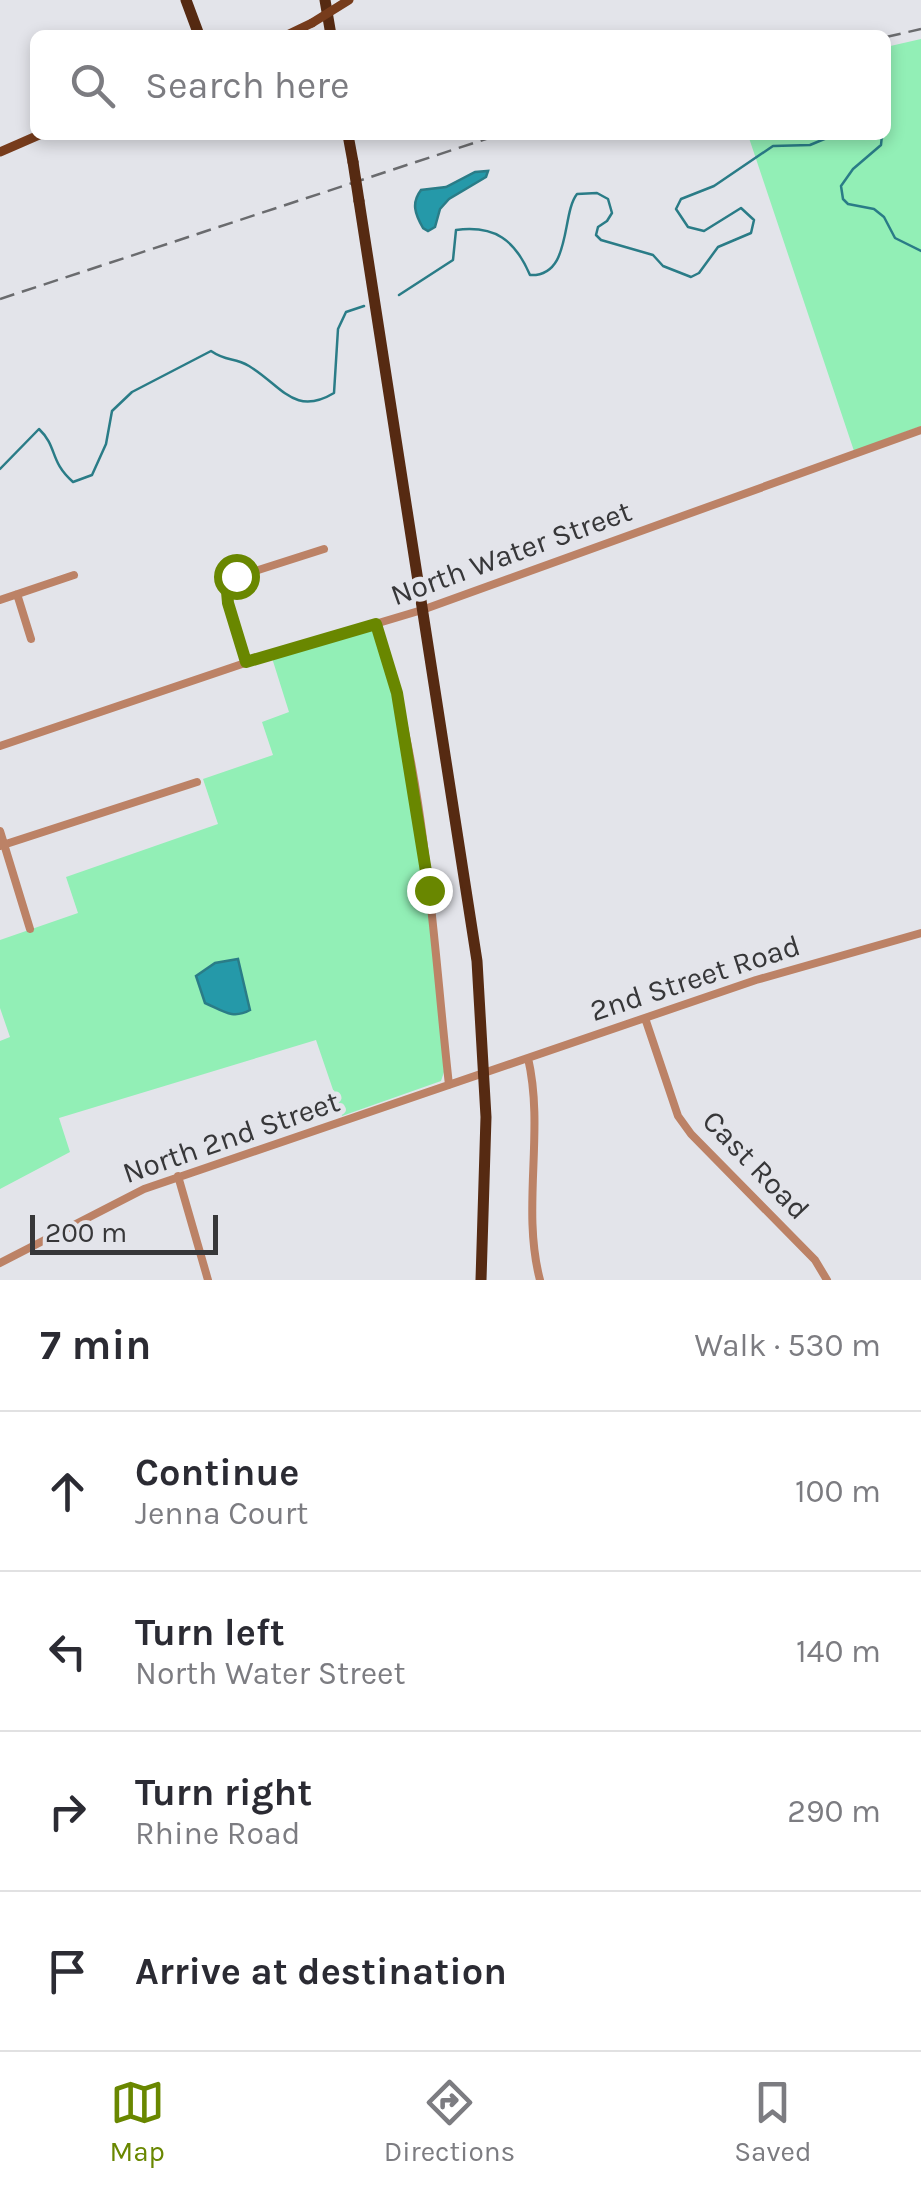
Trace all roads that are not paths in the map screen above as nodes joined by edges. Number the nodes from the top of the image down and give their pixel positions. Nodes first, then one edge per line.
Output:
1 (183, 0) edge
2 (325, 0) edge
3 (348, 0) edge
4 (194, 30) edge
5 (299, 30) edge
6 (330, 30) edge
7 (30, 139) edge
8 (349, 140) edge
9 (0, 152) edge
10 (921, 430) edge
11 (324, 550) dead end
12 (74, 575) dead end
13 (17, 594) junction
14 (0, 600) edge
15 (422, 610) junction
16 (376, 624) junction
17 (31, 639) dead end
18 (246, 662) junction
19 (0, 746) edge
20 (198, 782) dead end
21 (0, 831) edge
22 (2, 846) edge
23 (30, 929) dead end
24 (921, 932) edge
25 (645, 1018) junction
26 (528, 1058) junction
27 (485, 1072) junction
28 (449, 1085) junction
29 (178, 1176) junction
30 (0, 1263) edge
31 (208, 1280) edge
32 (482, 1280) edge
33 (540, 1280) edge
34 (827, 1280) edge

1 - 4 highway
2 - 6 highway
3 - 5 main road, bridge
7 - 9 main road
8 - 15 highway, bridge
10 - 15 street, North Water Street
11 - 18 street
12 - 13 street
13 - 14 street
13 - 17 street
15 - 16 street, North Water Street
15 - 27 highway
16 - 18 street, North Water Street
16 - 28 street
18 - 19 street, North Water Street
20 - 22 street
21 - 22 street
22 - 23 street
24 - 25 street, 2nd Street Road
25 - 26 street, 2nd Street Road
25 - 34 street, Cast Road
26 - 27 street, 2nd Street Road
26 - 33 street
27 - 28 street, North 2nd Street
27 - 32 highway
28 - 29 street, North 2nd Street
29 - 30 street, North 2nd Street
29 - 31 street

